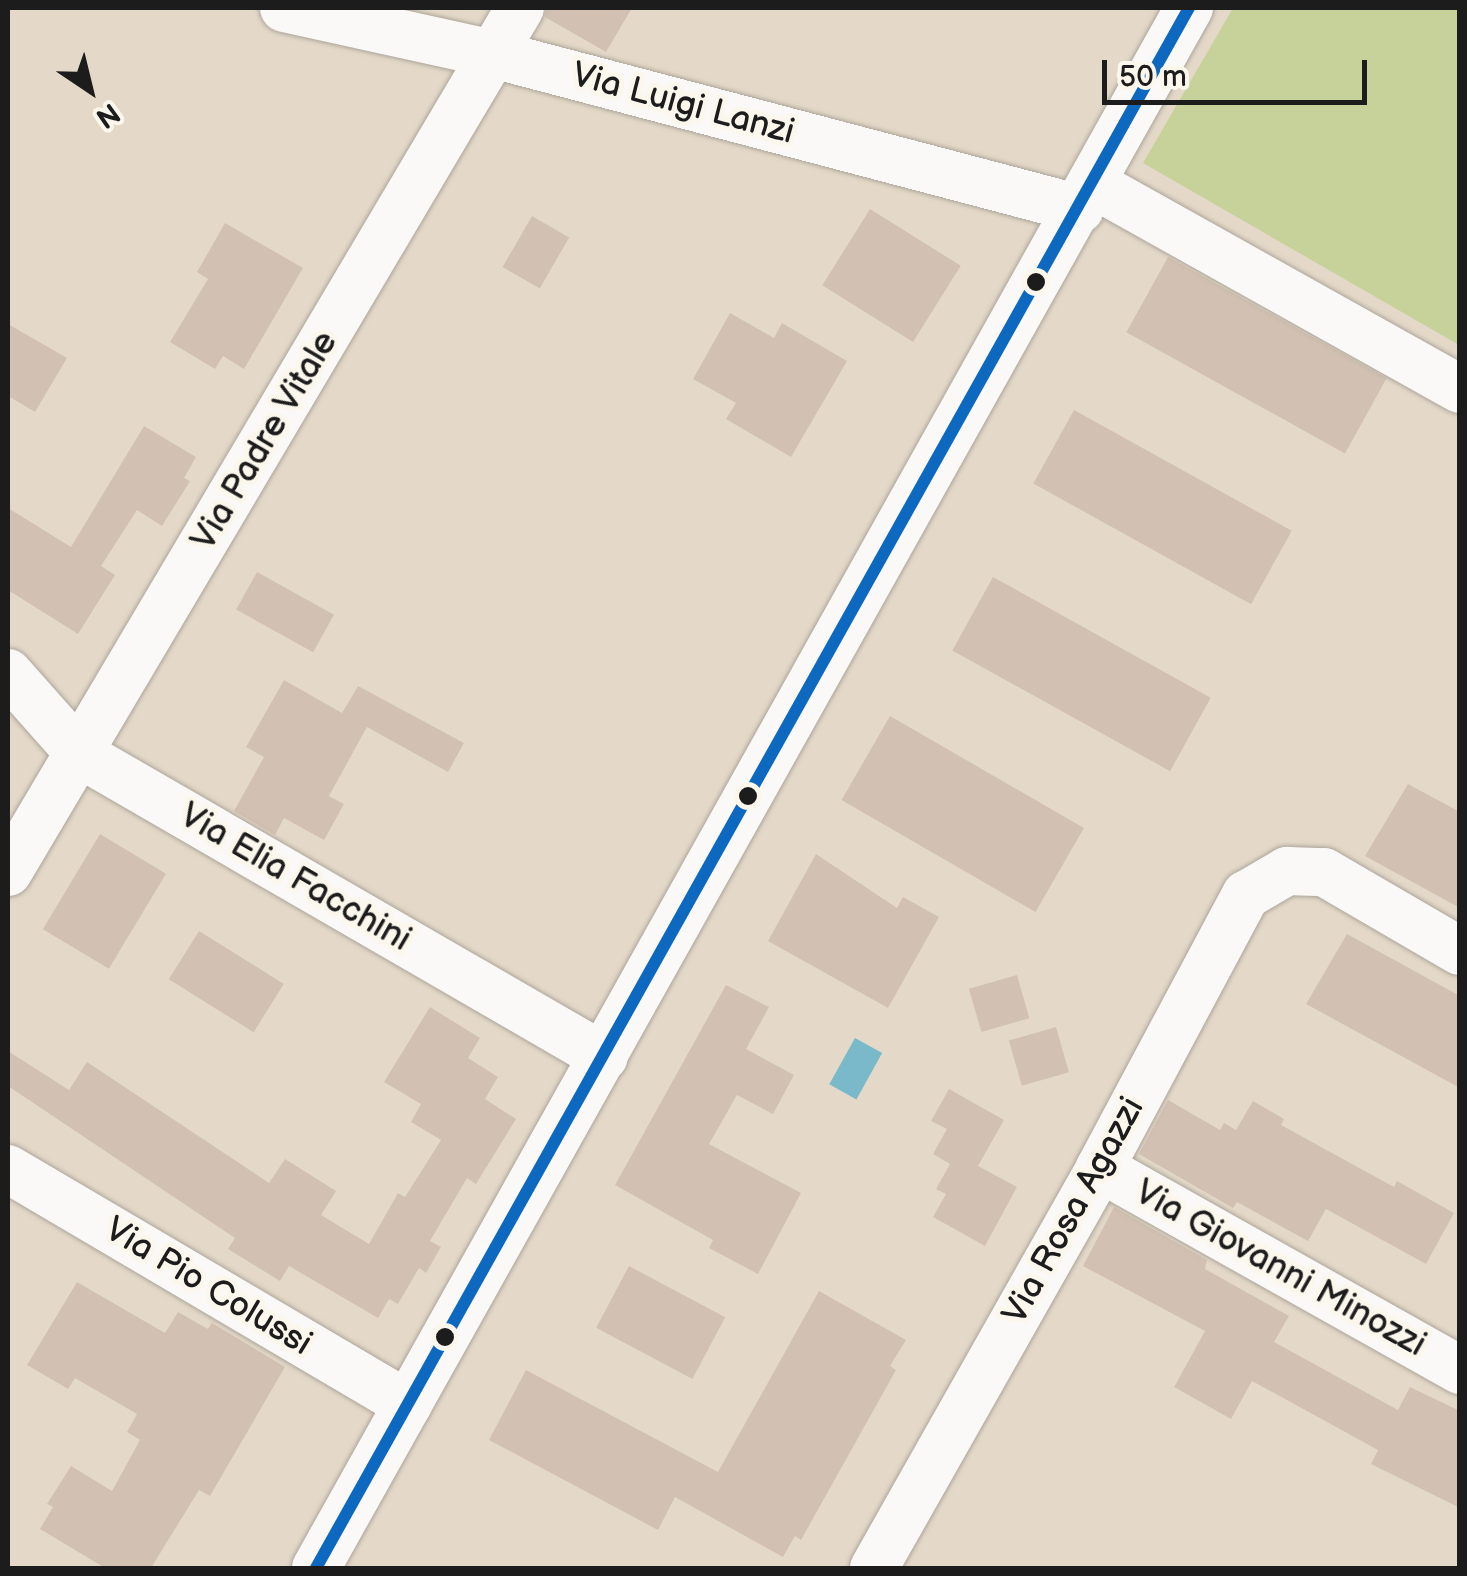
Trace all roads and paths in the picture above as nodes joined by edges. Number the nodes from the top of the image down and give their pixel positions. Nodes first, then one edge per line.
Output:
1 (284, 8) edge
2 (520, 8) edge
3 (1188, 8) edge
4 (493, 54) junction
5 (1086, 196) junction
6 (1460, 389) edge
7 (8, 674) edge
8 (80, 754) junction
9 (8, 872) edge
10 (1460, 951) edge
11 (604, 1057) junction
12 (1100, 1168) junction
13 (8, 1169) edge
14 (1460, 1370) edge
15 (408, 1405) junction
16 (316, 1568) edge
17 (874, 1568) edge

1 - 4 street, Via Luigi Lanzi
2 - 4 street, Via Padre Vitale
3 - 5 street
4 - 5 street, Via Luigi Lanzi
4 - 8 street, Via Padre Vitale
5 - 6 street, Via Luigi Lanzi
5 - 11 street
7 - 8 street, Via Elia Facchini
8 - 9 street, Via Padre Vitale
8 - 11 street, Via Elia Facchini
10 - 12 street, Via Rosa Agazzi
11 - 15 street
12 - 14 street, Via Giovanni Minozzi
12 - 17 street, Via Rosa Agazzi
13 - 15 street, Via Pio Colussi
15 - 16 street

